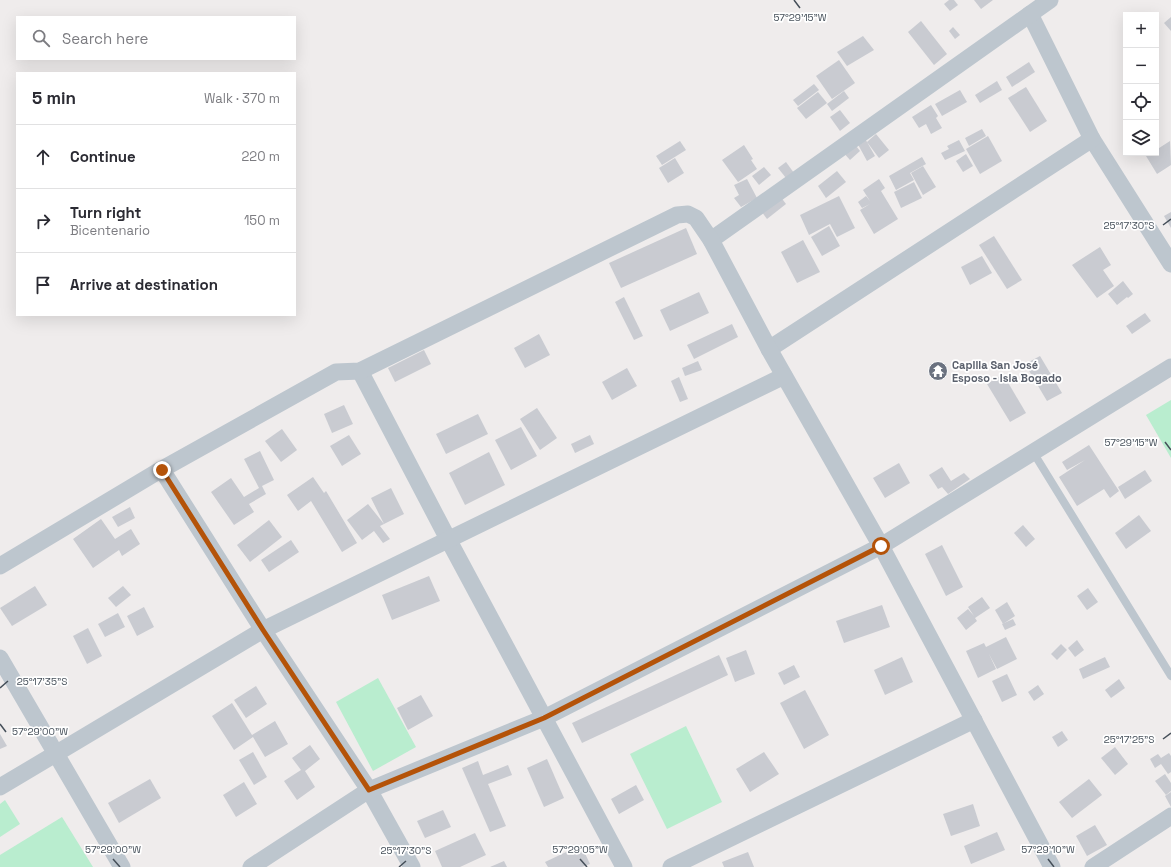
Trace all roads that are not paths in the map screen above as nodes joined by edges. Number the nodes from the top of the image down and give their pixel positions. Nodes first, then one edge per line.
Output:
1 (1050, 0) edge
2 (1030, 14) junction
3 (1092, 139) junction
4 (711, 240) junction
5 (1171, 264) edge
6 (769, 349) junction
7 (1171, 367) edge
8 (360, 371) junction
9 (784, 376) junction
10 (1033, 452) junction
11 (162, 470) junction
12 (448, 539) junction
13 (881, 546) junction
14 (0, 566) edge
15 (263, 630) junction
16 (0, 658) edge
17 (1171, 676) edge
18 (544, 718) junction
19 (974, 720) junction
20 (56, 753) junction
21 (0, 786) edge
22 (369, 790) junction
23 (1171, 816) edge
24 (122, 867) edge
25 (251, 867) edge
26 (412, 867) edge
27 (624, 867) edge
28 (671, 867) edge
29 (1052, 867) edge
30 (1093, 867) edge

1 - 2 street
2 - 3 street
2 - 4 street
3 - 5 street
3 - 6 street
4 - 6 street
4 - 8 street
6 - 9 street
7 - 10 street
8 - 11 street
8 - 12 street
9 - 12 street
9 - 13 street
10 - 13 street
10 - 17 lane
11 - 14 street
11 - 15 street
12 - 15 street
12 - 18 street
13 - 18 street
13 - 19 street
15 - 20 street
15 - 22 street
16 - 20 street
18 - 22 street
18 - 27 street
19 - 28 street
19 - 29 street
20 - 21 street
20 - 24 street
22 - 25 street
22 - 26 street
23 - 30 street

